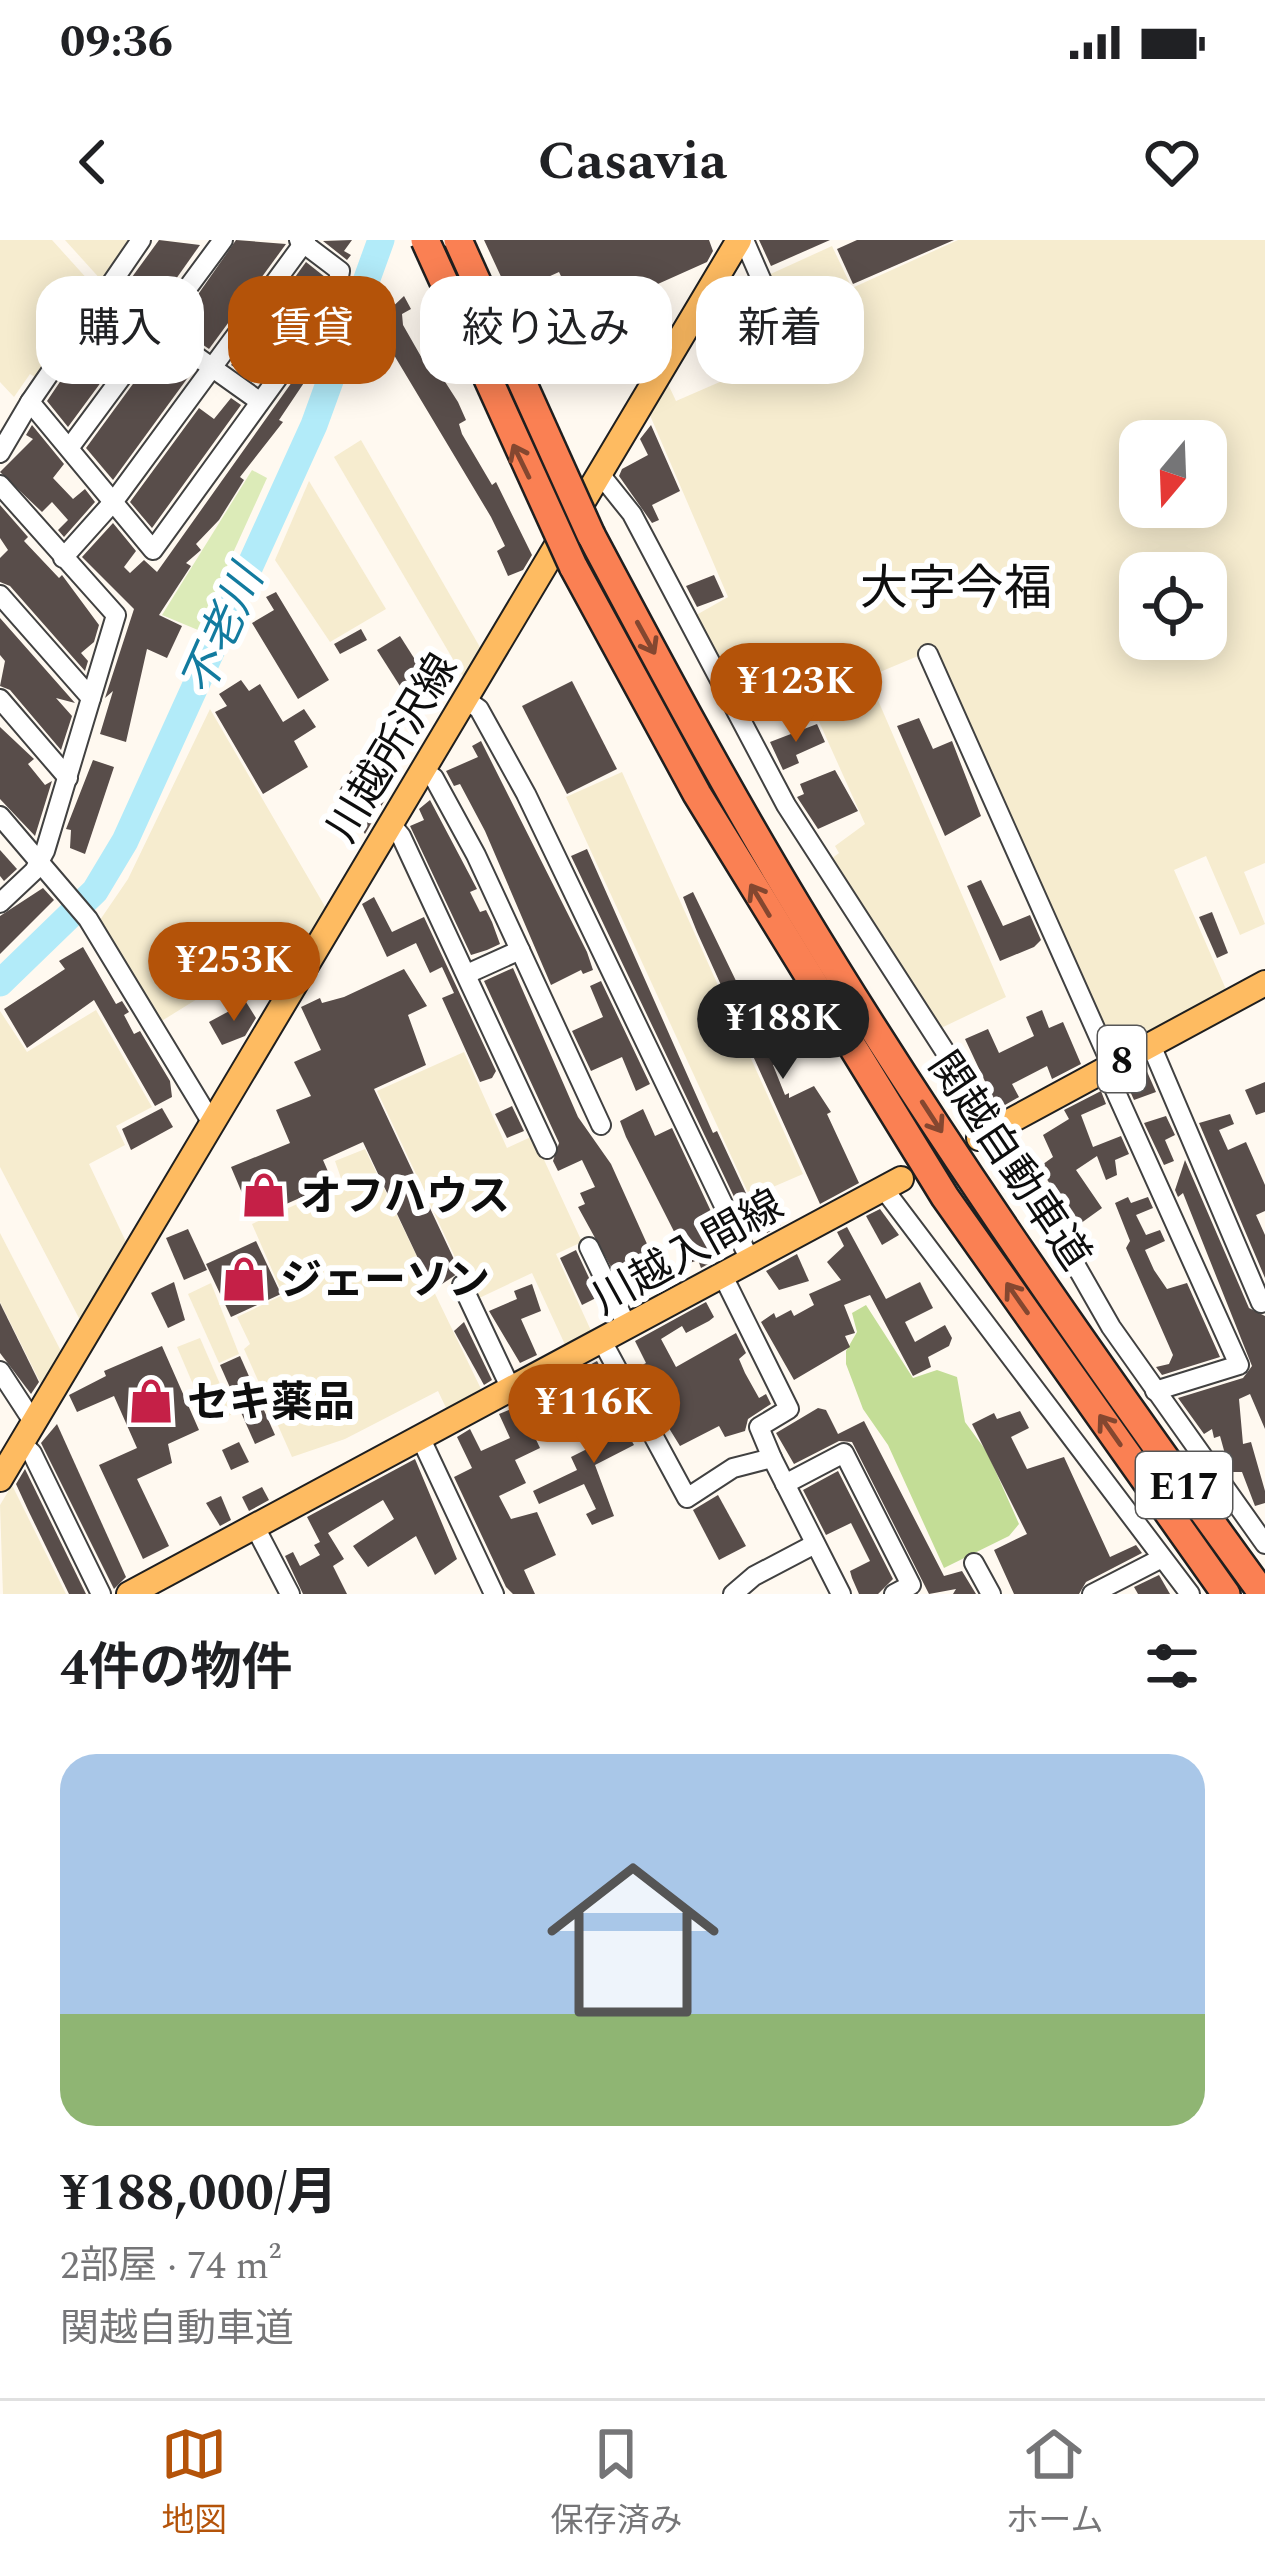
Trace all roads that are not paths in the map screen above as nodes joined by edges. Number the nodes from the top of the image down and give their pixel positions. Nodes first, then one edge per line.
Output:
1 (141, 240) edge
2 (223, 240) edge
3 (425, 240) edge
4 (458, 240) edge
5 (741, 240) edge
6 (303, 241) edge
7 (117, 276) edge
8 (196, 276) edge
9 (758, 276) edge
10 (204, 362) edge
11 (212, 368) junction
12 (42, 384) edge
13 (117, 384) edge
14 (259, 401) junction
15 (30, 402) junction
16 (70, 448) junction
17 (0, 453) edge
18 (600, 474) junction
19 (0, 485) edge
20 (114, 501) junction
21 (63, 558) junction
22 (0, 595) edge
23 (928, 654) dead end
24 (91, 698) junction
25 (0, 699) edge
26 (465, 699) junction
27 (423, 770) junction
28 (68, 778) junction
29 (0, 816) edge
30 (391, 824) junction
31 (40, 862) junction
32 (0, 903) edge
33 (520, 950) junction
34 (467, 974) junction
35 (1265, 983) edge
36 (1151, 1045) junction
37 (1108, 1066) junction
38 (212, 1123) junction
39 (601, 1125) dead end
40 (987, 1133) junction
41 (547, 1149) dead end
42 (892, 1184) joint
43 (589, 1246) dead end
44 (750, 1260) junction
45 (723, 1276) junction
46 (462, 1285) dead end
47 (1265, 1302) edge
48 (628, 1328) junction
49 (602, 1341) junction
50 (0, 1371) edge
51 (511, 1388) junction
52 (1155, 1391) junction
53 (28, 1433) junction
54 (421, 1438) junction
55 (772, 1458) junction
56 (0, 1480) edge
57 (785, 1484) junction
58 (255, 1527) junction
59 (815, 1544) junction
60 (1265, 1544) edge
61 (1160, 1559) junction
62 (974, 1563) dead end
63 (758, 1585) edge
64 (1185, 1592) edge
65 (101, 1594) edge
66 (130, 1594) edge
67 (290, 1594) edge
68 (494, 1594) edge
69 (733, 1594) edge
70 (841, 1594) edge
71 (894, 1594) edge
72 (992, 1594) edge
73 (1092, 1594) edge
74 (1226, 1594) edge
75 (1263, 1594) edge

1 - 7 street
2 - 8 street
74 -> 3 highway, 関越自動車道 / E17, bridge
4 -> 75 highway, 関越自動車道 / E17, bridge
5 - 9 street
5 - 18 main road, 川越所沢線
6 - 11 street
6 - 14 street
10 - 11 street
11 - 14 street
11 - 20 street
12 - 15 street
13 - 16 street
14 - 20 street
15 - 16 street
15 - 17 street
16 - 20 street
18 - 26 main road, 川越所沢線
18 - 40 street
19 - 21 street
20 - 21 street
21 - 24 street
22 - 24 street
23 - 37 street
24 - 28 street
25 - 28 street
26 - 27 main road, 川越所沢線
26 - 44 street
27 - 30 main road, 川越所沢線
27 - 33 street
28 - 31 street
29 - 31 street
30 - 34 street
30 - 38 main road, 川越所沢線
31 - 32 street
31 - 38 street
33 - 34 street
33 - 39 street
34 - 41 street
35 - 36 main road, 8
36 - 37 main road, 8
36 - 47 street
37 - 40 main road, 8
37 - 52 street
38 - 53 main road, 川越所沢線
40 - 52 street
42 - 44 main road, 川越入間線
42 - 61 street
43 - 48 street
44 - 45 main road, 川越入間線
45 - 48 main road, 川越入間線
45 - 55 street
46 - 51 street
48 - 49 main road, 川越入間線
49 - 51 main road, 川越入間線
49 - 55 street
50 - 53 street
51 - 54 main road, 川越入間線
52 - 60 street
53 - 56 main road, 川越所沢線
53 - 65 street
54 - 58 main road, 川越入間線
54 - 68 street
55 - 57 street
57 - 59 street
57 - 71 street
58 - 66 main road, 川越入間線
58 - 67 street
59 - 63 street
59 - 70 street
61 - 64 street
61 - 73 street
62 - 72 street
63 - 69 street

